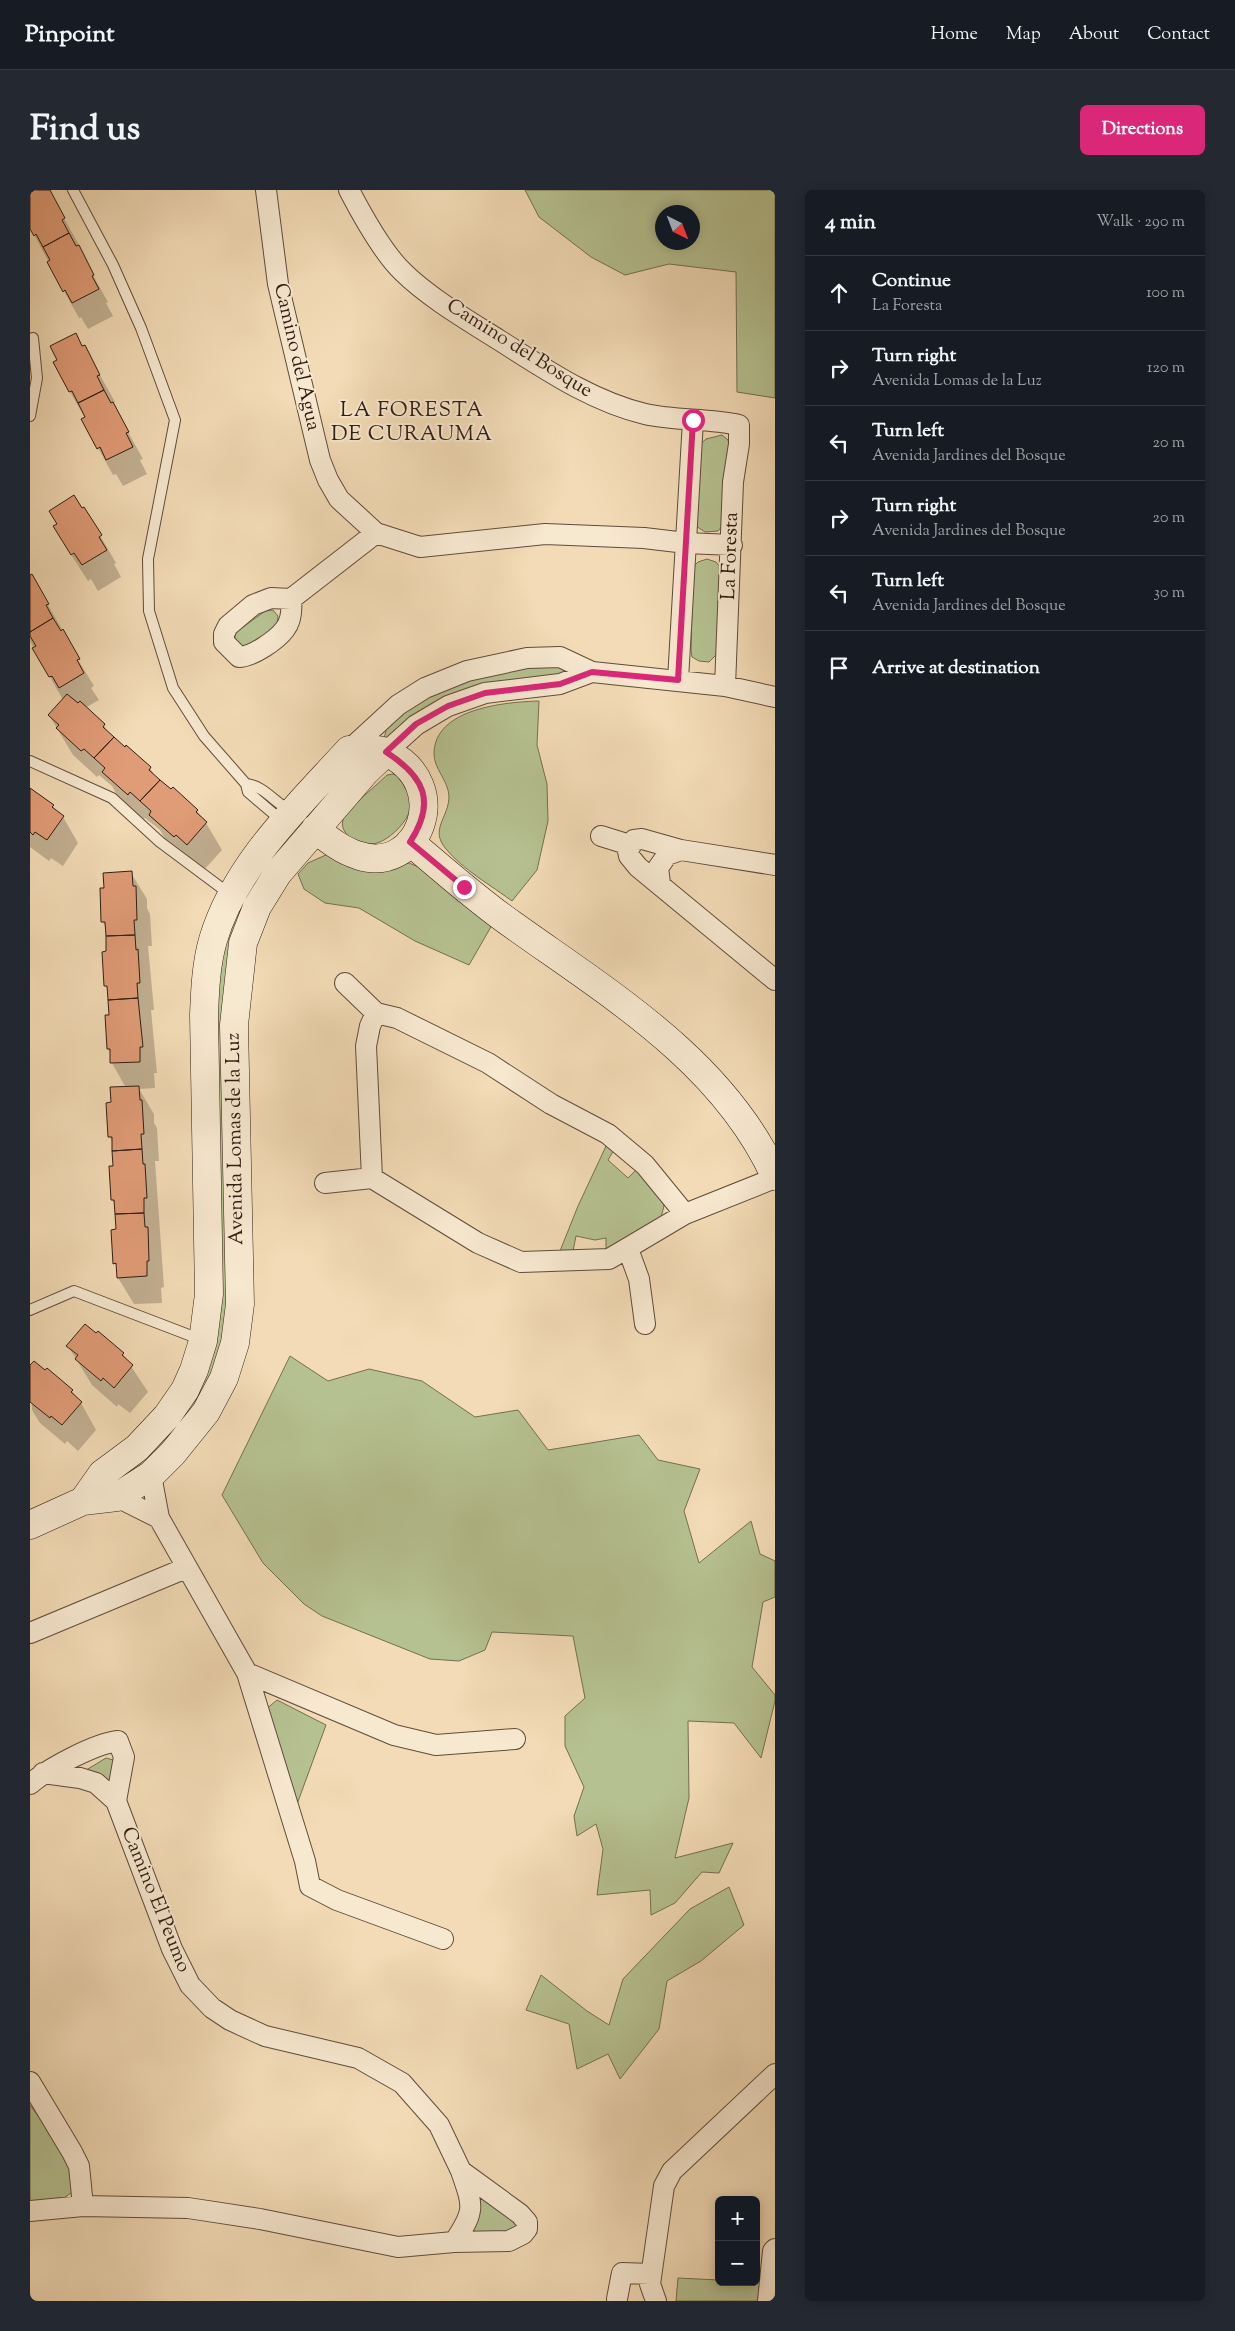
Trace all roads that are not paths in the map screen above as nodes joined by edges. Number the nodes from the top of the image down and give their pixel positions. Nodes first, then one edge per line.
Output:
1 (73, 190) edge
2 (266, 190) edge
3 (349, 190) edge
4 (33, 338) dead end
5 (30, 416) edge
6 (693, 420) junction
7 (739, 425) joint
8 (376, 534) junction
9 (686, 543) junction
10 (732, 545) junction
11 (291, 598) dead end
12 (592, 672) junction
13 (678, 680) junction
14 (725, 686) junction
15 (775, 697) edge
16 (350, 750) junction
17 (386, 752) junction
18 (30, 760) edge
19 (246, 784) junction
20 (288, 818) junction
21 (315, 829) junction
22 (601, 836) dead end
23 (410, 842) junction
24 (630, 845) junction
25 (681, 850) junction
26 (775, 865) edge
27 (660, 883) junction
28 (231, 895) junction
29 (775, 980) edge
30 (345, 983) dead end
31 (376, 1012) junction
32 (775, 1177) edge
33 (372, 1178) junction
34 (325, 1183) dead end
35 (685, 1214) junction
36 (628, 1249) junction
37 (30, 1310) edge
38 (645, 1324) dead end
39 (203, 1341) junction
40 (151, 1475) junction
41 (117, 1497) junction
42 (83, 1501) junction
43 (159, 1518) junction
44 (30, 1525) edge
45 (186, 1568) junction
46 (30, 1632) edge
47 (247, 1673) junction
48 (515, 1739) dead end
49 (37, 1778) edge
50 (116, 1801) junction
51 (444, 1939) dead end
52 (775, 2074) edge
53 (30, 2082) edge
54 (461, 2171) junction
55 (83, 2206) junction
56 (30, 2211) edge
57 (454, 2242) junction
58 (775, 2249) edge
59 (651, 2274) junction
60 (617, 2299) dead end
61 (656, 2301) edge
62 (768, 2301) edge

1 - 19 lane
2 - 8 street, Camino del Agua
3 - 6 street, Camino del Bosque
4 - 5 lane
6 - 7 street, Camino del Bosque
6 - 9 street
7 - 10 street, La Foresta
8 - 9 street, Camino del Agua
8 - 11 street
9 - 10 street, Camino del Agua
9 - 13 street
10 - 14 street, La Foresta
12 - 13 street, Avenida Lomas de la Luz
12 - 16 street, Avenida Lomas de la Luz
12 - 17 street, Avenida Lomas de la Luz
13 - 14 street, Avenida Lomas de la Luz
14 - 15 street, Avenida Lomas de la Luz
16 - 17 street
16 - 20 street, Avenida Lomas de la Luz
17 - 21 street, Avenida Lomas de la Luz
17 - 23 street
18 - 28 lane
19 - 20 lane
19 - 20 lane
20 - 28 street, Avenida Lomas de la Luz
21 - 23 street
21 - 40 street, Avenida Lomas de la Luz
22 - 24 street
23 - 32 street
24 - 25 street
24 - 27 street
25 - 26 street
25 - 27 street
27 - 29 street
28 - 39 street, Avenida Lomas de la Luz
30 - 31 street
31 - 33 street
31 - 35 street
32 - 35 street
33 - 34 street
33 - 36 street
35 - 36 street
36 - 38 street
37 - 39 lane
39 - 42 street, Avenida Lomas de la Luz
40 - 41 street, Avenida Lomas de la Luz
40 - 43 street
41 - 42 street, Avenida Lomas de la Luz
41 - 43 street
42 - 44 street, Avenida Lomas de la Luz
43 - 45 street
45 - 46 street
45 - 47 street
47 - 48 street
47 - 51 street
49 - 50 street, Camino El Peumo
49 - 50 street, Camino El Peumo
50 - 54 street, Camino El Peumo
52 - 59 street
53 - 55 street
54 - 57 street, Camino El Peumo
54 - 57 street, Camino El Peumo
55 - 56 street
55 - 57 street
58 - 62 street
59 - 60 street
59 - 61 street

